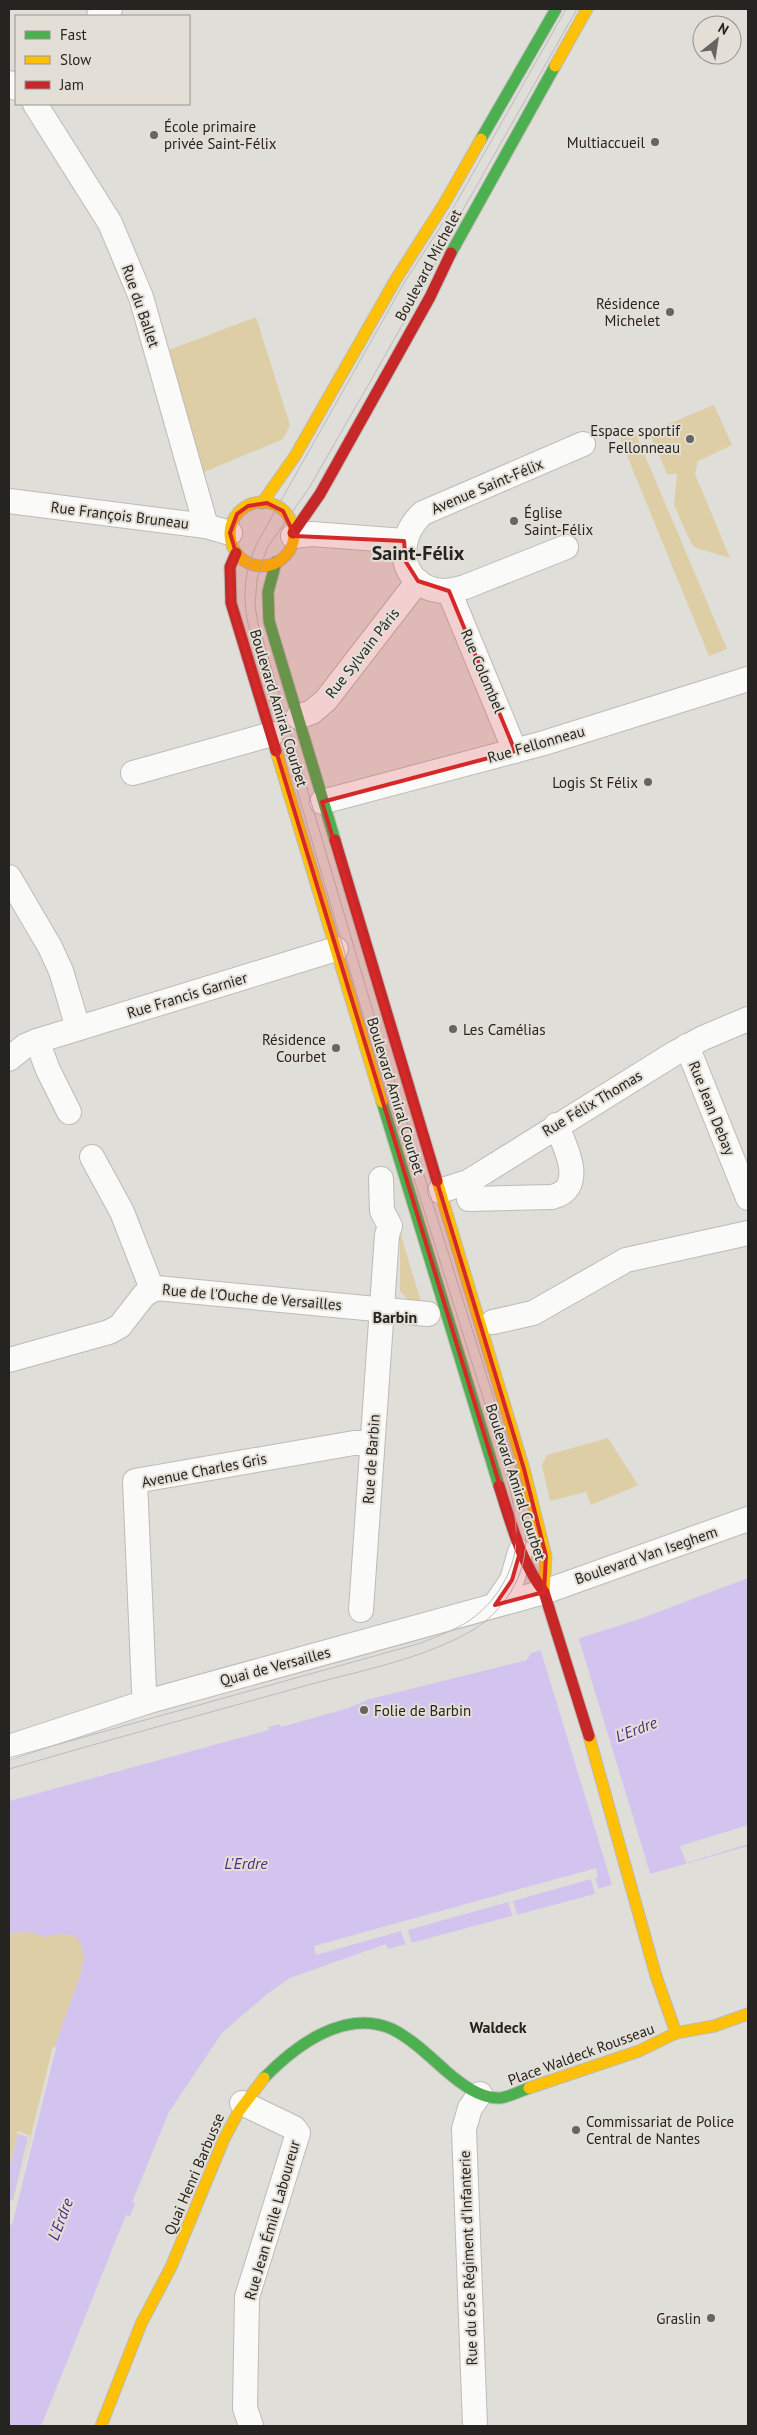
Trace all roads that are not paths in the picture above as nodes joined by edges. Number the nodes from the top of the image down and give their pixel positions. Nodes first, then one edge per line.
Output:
1 (556, 9) edge
2 (587, 9) edge
3 (36, 105) edge
4 (583, 444) dead end
5 (9, 501) edge
6 (262, 503) junction
7 (206, 526) junction
8 (293, 534) junction
9 (404, 542) junction
10 (233, 543) junction
11 (566, 547) dead end
12 (276, 562) junction
13 (418, 580) junction
14 (449, 591) junction
15 (748, 679) edge
16 (298, 717) junction
17 (272, 734) junction
18 (515, 751) junction
19 (133, 773) dead end
20 (322, 802) junction
21 (9, 877) edge
22 (336, 949) junction
23 (748, 1019) edge
24 (78, 1028) junction
25 (37, 1041) junction
26 (687, 1046) junction
27 (9, 1059) edge
28 (69, 1112) dead end
29 (556, 1124) junction
30 (92, 1157) dead end
31 (381, 1179) dead end
32 (440, 1191) junction
33 (748, 1198) edge
34 (469, 1199) dead end
35 (748, 1233) edge
36 (152, 1289) junction
37 (382, 1309) junction
38 (428, 1314) dead end
39 (494, 1322) dead end
40 (9, 1360) edge
41 (372, 1444) junction
42 (748, 1519) edge
43 (520, 1552) junction
44 (544, 1592) junction
45 (495, 1605) junction
46 (361, 1610) dead end
47 (146, 1702) junction
48 (9, 1747) edge
49 (748, 2014) edge
50 (397, 2032) joint
51 (676, 2033) junction
52 (480, 2094) junction
53 (242, 2103) junction
54 (101, 2426) edge
55 (251, 2426) edge
56 (474, 2426) edge

1 - 6 street, Boulevard Michelet
2 - 8 street, Boulevard Michelet
3 - 7 street, Rue du Ballet
4 - 9 street, Avenue Saint-Félix
5 - 7 street, Rue François Bruneau
6 - 8 street
6 - 10 street
7 - 10 street, Rue François Bruneau
8 - 9 street
8 - 12 street
9 - 13 street
10 - 12 street
10 - 17 street, Boulevard Amiral Courbet
11 - 14 street
12 - 16 street, Boulevard Amiral Courbet
13 - 14 street
13 - 16 street, Rue Sylvain Pâris
14 - 18 street, Rue Colombel
15 - 18 street, Rue Fellonneau
16 - 20 street, Boulevard Amiral Courbet
17 - 19 street
17 - 22 street, Boulevard Amiral Courbet
18 - 20 street, Rue Fellonneau
20 - 32 street, Boulevard Amiral Courbet
21 - 24 street
22 - 24 street, Rue Francis Garnier
22 - 43 street, Boulevard Amiral Courbet
23 - 26 street, Rue Félix Thomas
24 - 25 street, Rue Francis Garnier
25 - 27 street, Rue Francis Garnier
25 - 28 street
26 - 29 street, Rue Félix Thomas
26 - 33 street, Rue Jean Debay
29 - 32 street, Rue Félix Thomas
29 - 34 street
30 - 36 street
31 - 37 street, Rue de Barbin
32 - 44 street, Boulevard Amiral Courbet
35 - 39 street
36 - 37 street, Rue de l'Ouche de Versailles
36 - 40 street, Rue de l'Ouche de Versailles
37 - 38 street, Rue de l'Ouche de Versailles
37 - 41 street, Rue de Barbin
41 - 46 street, Rue de Barbin
41 - 47 street, Avenue Charles Gris
42 - 44 street, Boulevard Van Iseghem
43 - 44 street, Boulevard Amiral Courbet
43 - 45 street
44 - 45 street, Quai de Versailles
44 - 51 street, Place Waldeck Rousseau
45 - 47 street, Quai de Versailles
47 - 48 street, Quai de Versailles
49 - 51 street, Place Waldeck Rousseau
50 - 52 street, Place Waldeck Rousseau
50 - 53 street, Quai Henri Barbusse
51 - 52 street, Place Waldeck Rousseau
52 - 56 street, Rue du 65e Régiment d'Infanterie
53 - 54 street, Quai Henri Barbusse
53 - 55 street, Rue Jean Émile Laboureur

